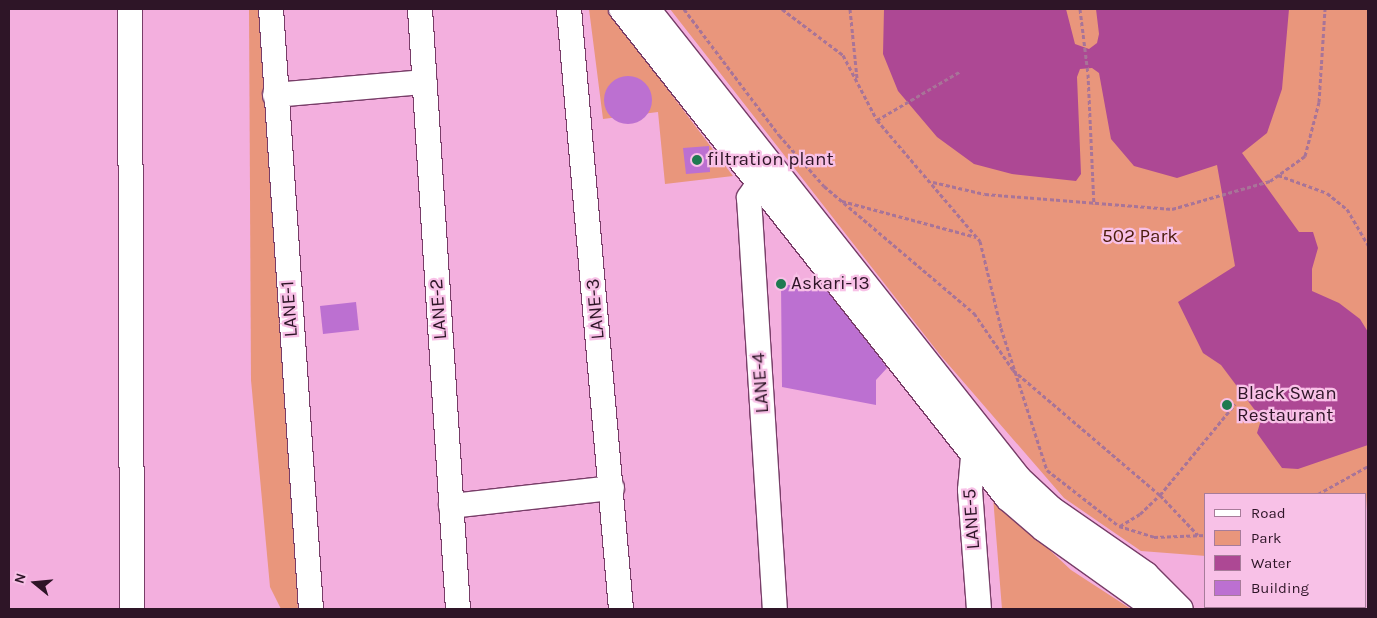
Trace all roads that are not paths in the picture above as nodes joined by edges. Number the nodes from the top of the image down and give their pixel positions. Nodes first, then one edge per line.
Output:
1 (130, 9) edge
2 (271, 9) edge
3 (420, 9) edge
4 (569, 9) edge
5 (621, 9) edge
6 (648, 9) edge
7 (424, 82) junction
8 (275, 95) junction
9 (773, 166) junction
10 (757, 182) junction
11 (979, 430) junction
12 (971, 454) junction
13 (612, 488) junction
14 (451, 506) junction
15 (1146, 574) junction
16 (1150, 606) edge
17 (132, 609) edge
18 (312, 609) edge
19 (458, 609) edge
20 (620, 609) edge
21 (775, 609) edge
22 (979, 609) edge
23 (1181, 609) edge

1 - 17 street
2 - 8 street, LANE-1
3 - 7 street, LANE-2
4 - 13 street, LANE-3
5 - 10 street
6 - 9 street
7 - 8 street
7 - 14 street, LANE-2
8 - 18 street, LANE-1
9 - 10 street, LANE-4
9 - 11 street
10 - 12 street
10 - 21 street, LANE-4
11 - 12 street, LANE-5
11 - 15 street
12 - 16 street
12 - 22 street, LANE-5
13 - 14 street
13 - 20 street, LANE-3
14 - 19 street, LANE-2
15 - 16 street
15 - 23 street

